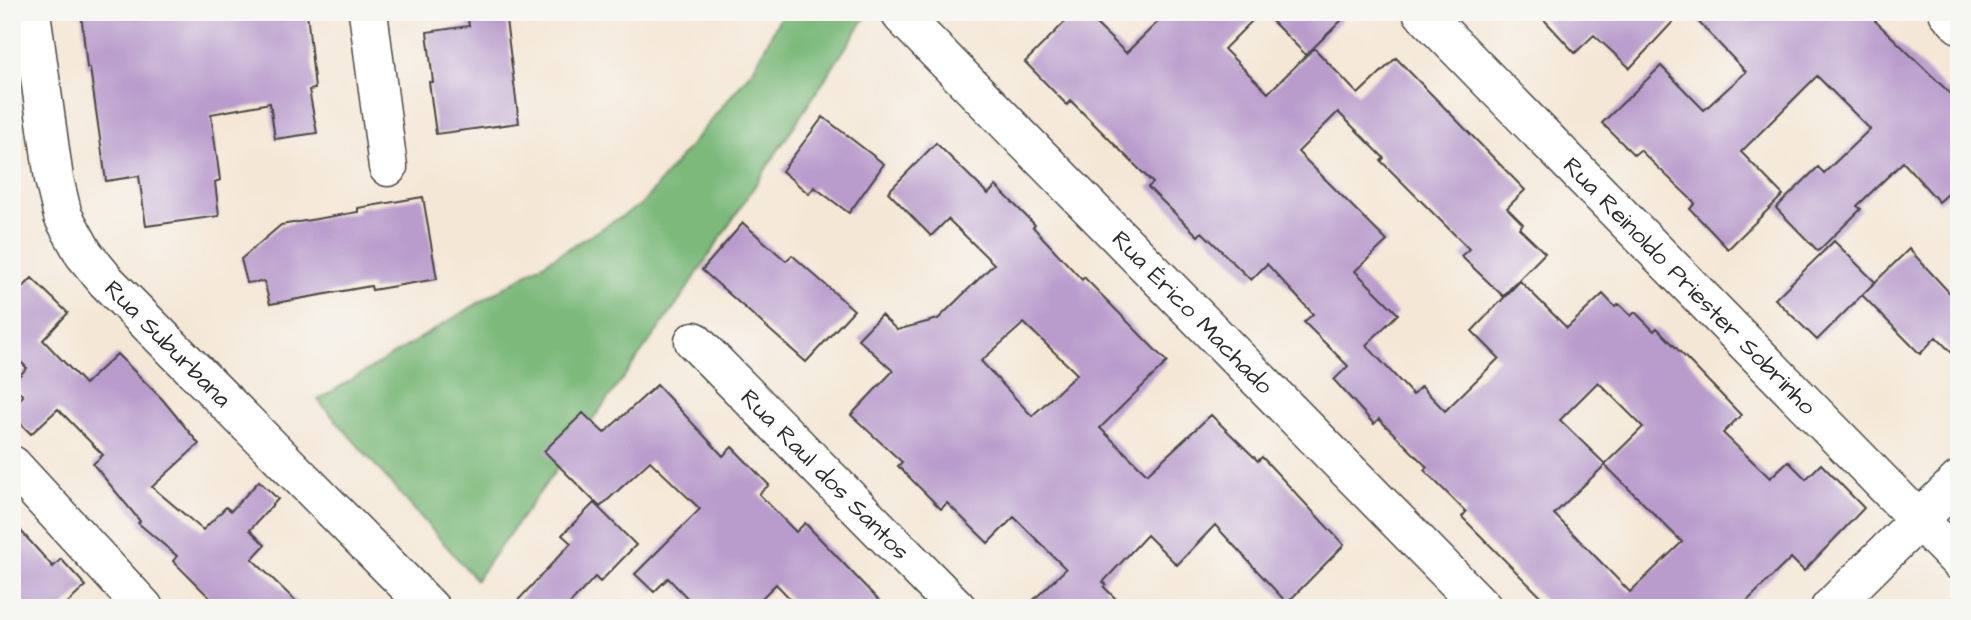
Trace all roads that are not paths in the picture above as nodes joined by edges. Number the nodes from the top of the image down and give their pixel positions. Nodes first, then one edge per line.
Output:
1 (31, 12) edge
2 (368, 12) edge
3 (1422, 12) edge
4 (1948, 12) edge
5 (902, 16) dead end
6 (1959, 24) edge
7 (388, 167) dead end
8 (694, 341) dead end
9 (12, 465) edge
10 (1959, 480) edge
11 (1919, 520) junction
12 (1959, 561) edge
13 (423, 606) edge
14 (144, 608) edge
15 (957, 608) edge
16 (1483, 608) edge
17 (1830, 608) edge

1 - 13 street, Rua Suburbana
2 - 7 street
3 - 11 street, Rua Reinoldo Priester Sobrinho
4 - 6 street
5 - 16 street, Rua Érico Machado
8 - 15 street, Rua Raul dos Santos
9 - 14 street
10 - 11 street
11 - 12 street, Rua Reinoldo Priester Sobrinho
11 - 17 street

